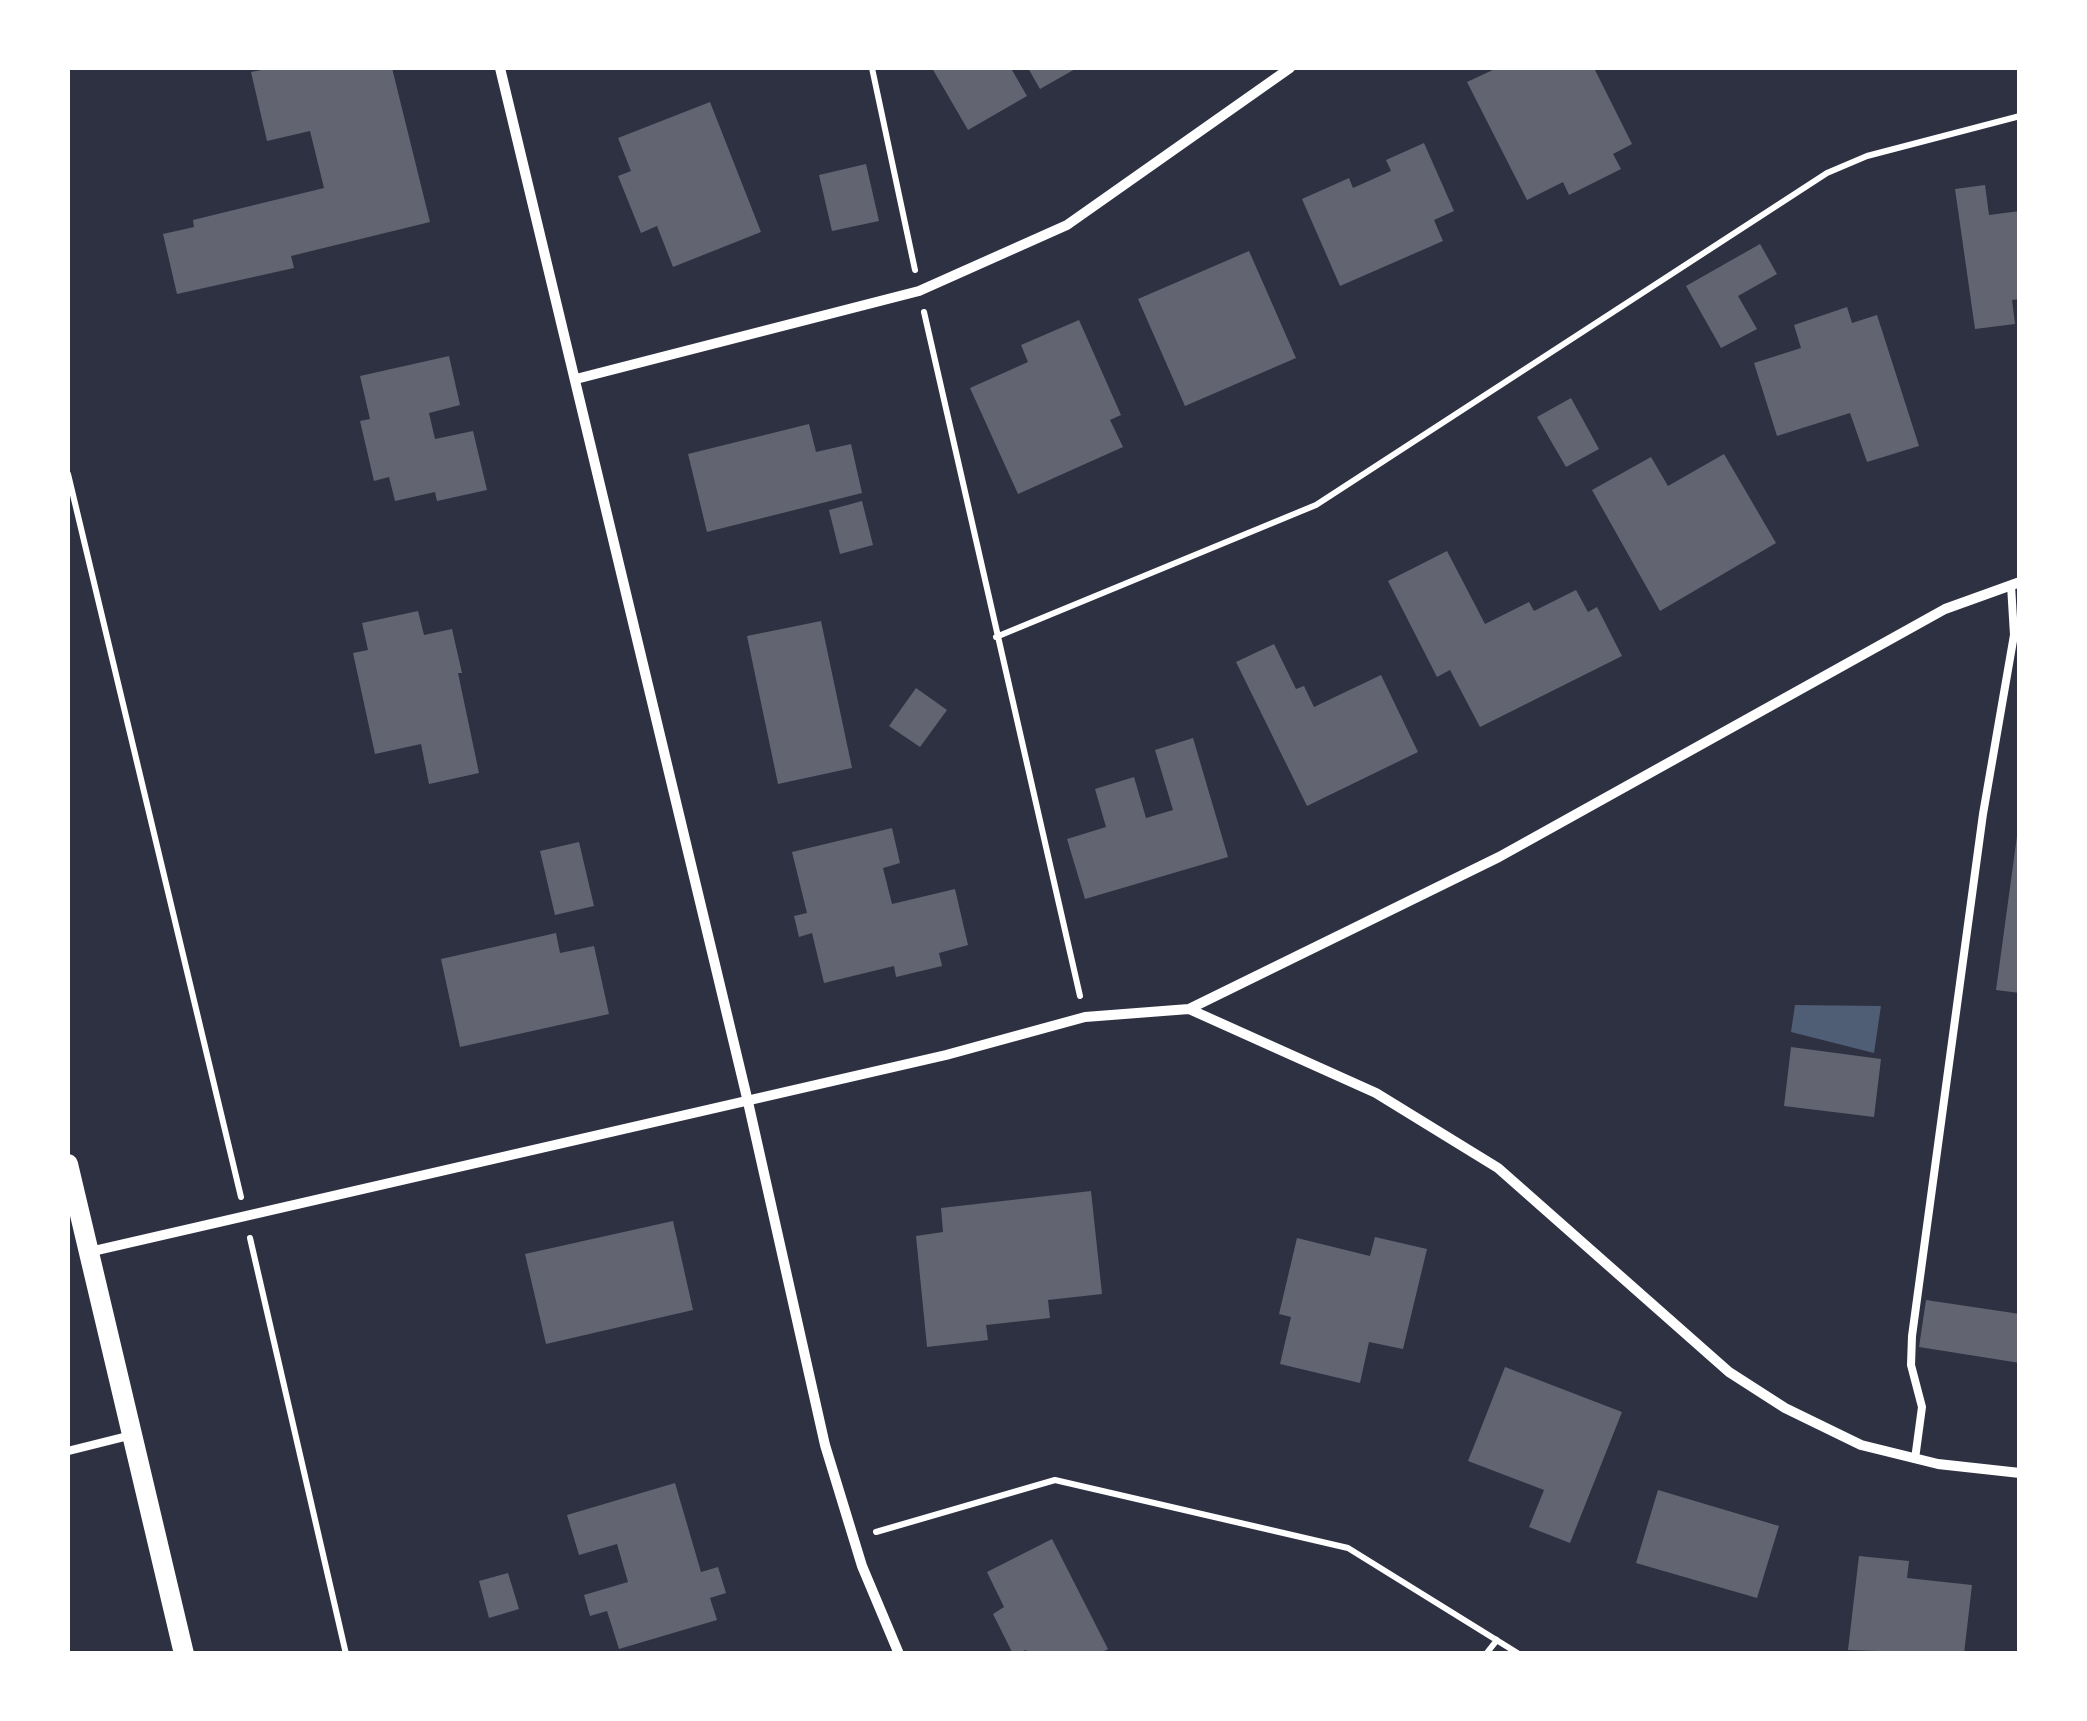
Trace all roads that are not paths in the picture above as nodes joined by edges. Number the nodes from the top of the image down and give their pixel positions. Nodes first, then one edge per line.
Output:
1 (500, 68) edge
2 (1290, 68) edge
3 (576, 379) junction
4 (2015, 584) edge
5 (1189, 1010) junction
6 (748, 1102) junction
7 (68, 1164) edge
8 (88, 1252) junction
9 (133, 1435) junction
10 (68, 1451) edge
11 (1916, 1458) junction
12 (2020, 1474) edge
13 (184, 1654) edge
14 (899, 1654) edge

1 - 3 street
2 - 3 street
3 - 6 street
4 - 5 street
4 - 11 lane
5 - 6 street
5 - 11 street
6 - 8 street
6 - 14 street
7 - 8 main road
8 - 9 main road
9 - 10 lane
9 - 13 main road
11 - 12 street

